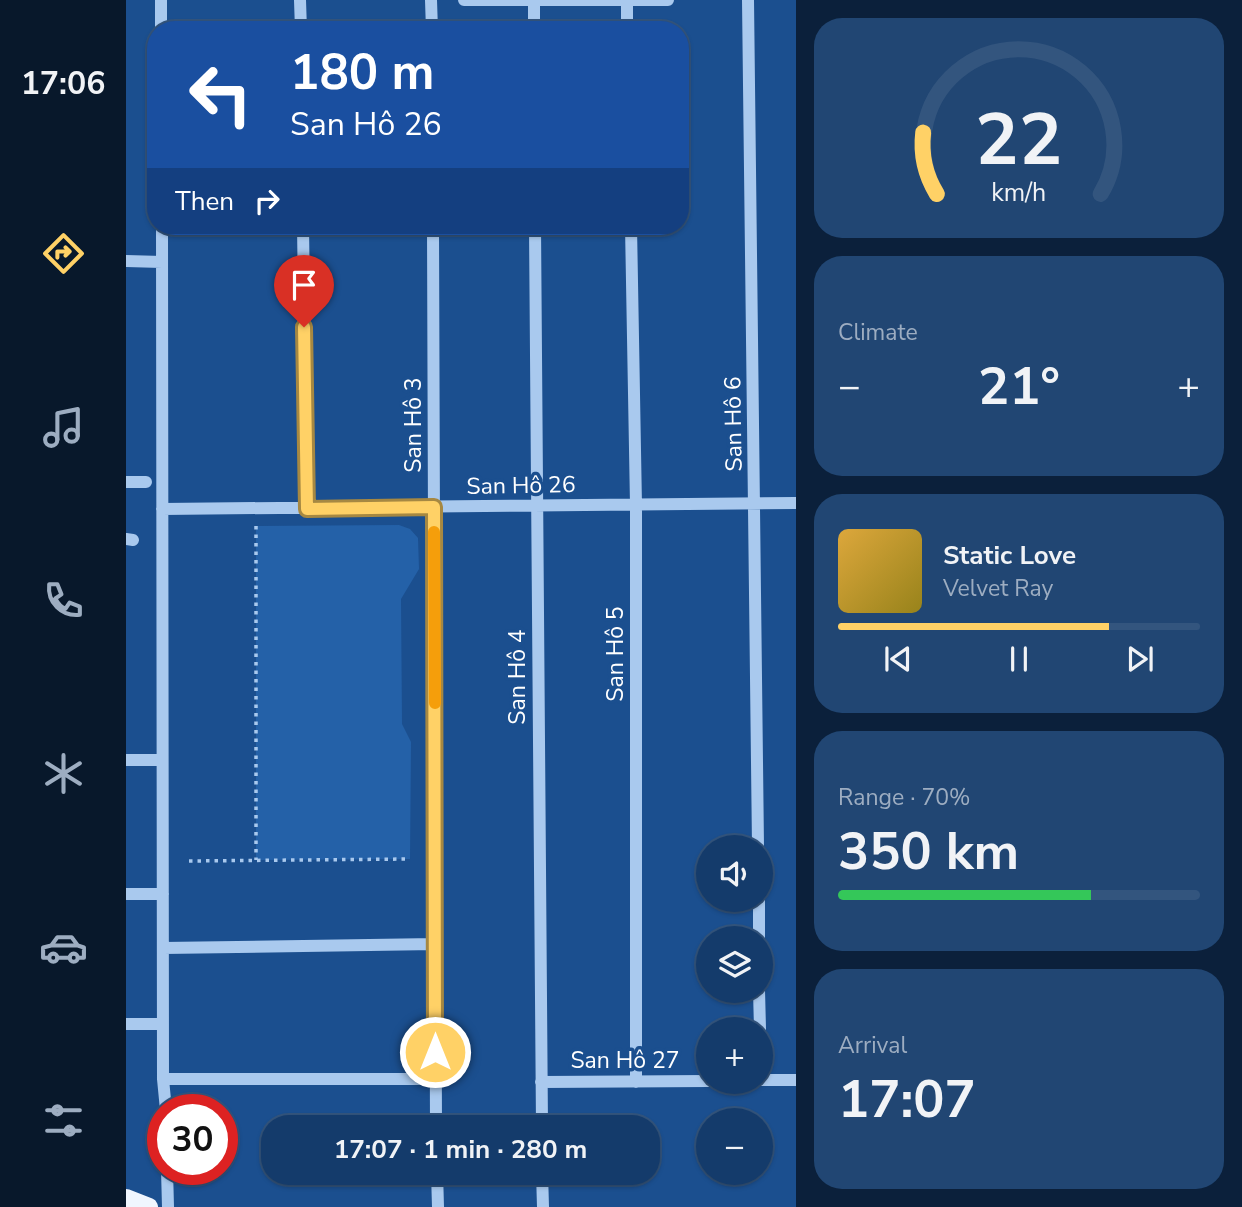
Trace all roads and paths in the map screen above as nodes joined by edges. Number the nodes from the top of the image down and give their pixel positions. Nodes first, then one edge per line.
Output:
1 (161, 0) edge
2 (300, 0) edge
3 (432, 0) edge
4 (464, 0) edge
5 (534, 0) edge
6 (668, 0) edge
7 (748, 0) edge
8 (627, 1) edge
9 (161, 21) edge
10 (301, 21) edge
11 (432, 21) edge
12 (534, 21) edge
13 (627, 21) edge
14 (162, 235) edge
15 (303, 235) edge
16 (433, 235) edge
17 (535, 235) edge
18 (631, 235) edge
19 (126, 261) edge
20 (162, 262) junction
21 (126, 482) edge
22 (146, 482) dead end
23 (796, 503) edge
24 (755, 504) junction
25 (636, 505) junction
26 (537, 506) junction
27 (434, 507) junction
28 (162, 509) junction
29 (307, 509) junction
30 (256, 527) dead end
31 (126, 760) edge
32 (162, 760) junction
33 (758, 835) edge
34 (410, 859) dead end
35 (256, 860) junction
36 (189, 861) dead end
37 (126, 894) edge
38 (163, 894) junction
39 (435, 944) junction
40 (163, 948) junction
41 (126, 1024) edge
42 (163, 1024) junction
43 (163, 1079) junction
44 (434, 1079) junction
45 (773, 1080) edge
46 (796, 1080) edge
47 (696, 1081) edge
48 (541, 1082) junction
49 (636, 1082) junction
50 (164, 1094) edge
51 (436, 1115) edge
52 (542, 1115) edge
53 (167, 1185) edge
54 (438, 1185) edge
55 (542, 1185) edge
56 (126, 1198) edge
57 (149, 1207) edge
58 (168, 1207) edge
59 (439, 1207) edge
60 (542, 1207) edge

1 - 9 street
2 - 10 street
3 - 11 street
4 - 5 street
5 - 8 street
5 - 12 street
6 - 8 street
7 - 24 street, San Hô 6
8 - 13 street
14 - 20 street
15 - 29 street
16 - 27 street, San Hô 3
17 - 26 street, San Hô 4
18 - 25 street, San Hô 5
19 - 20 street
20 - 28 street
21 - 22 street
23 - 24 street, San Hô 26
24 - 25 street, San Hô 26
24 - 33 street, San Hô 6
25 - 26 street, San Hô 26
25 - 49 street, San Hô 5
26 - 27 street, San Hô 26
26 - 48 street, San Hô 4
27 - 29 street, San Hô 26
27 - 39 street, San Hô 3
28 - 29 street, San Hô 26
28 - 32 street
30 - 35 path
31 - 32 street
32 - 38 street
34 - 35 path
35 - 36 path
37 - 38 street
38 - 40 street
39 - 40 street
39 - 44 street, San Hô 3
40 - 42 street
41 - 42 street
42 - 43 street
43 - 44 street
43 - 50 street
44 - 51 street, San Hô 3
45 - 46 street
47 - 49 street, San Hô 27
48 - 49 street, San Hô 27
48 - 52 street, San Hô 4
53 - 58 street
54 - 59 street
55 - 60 street
56 - 57 main road

